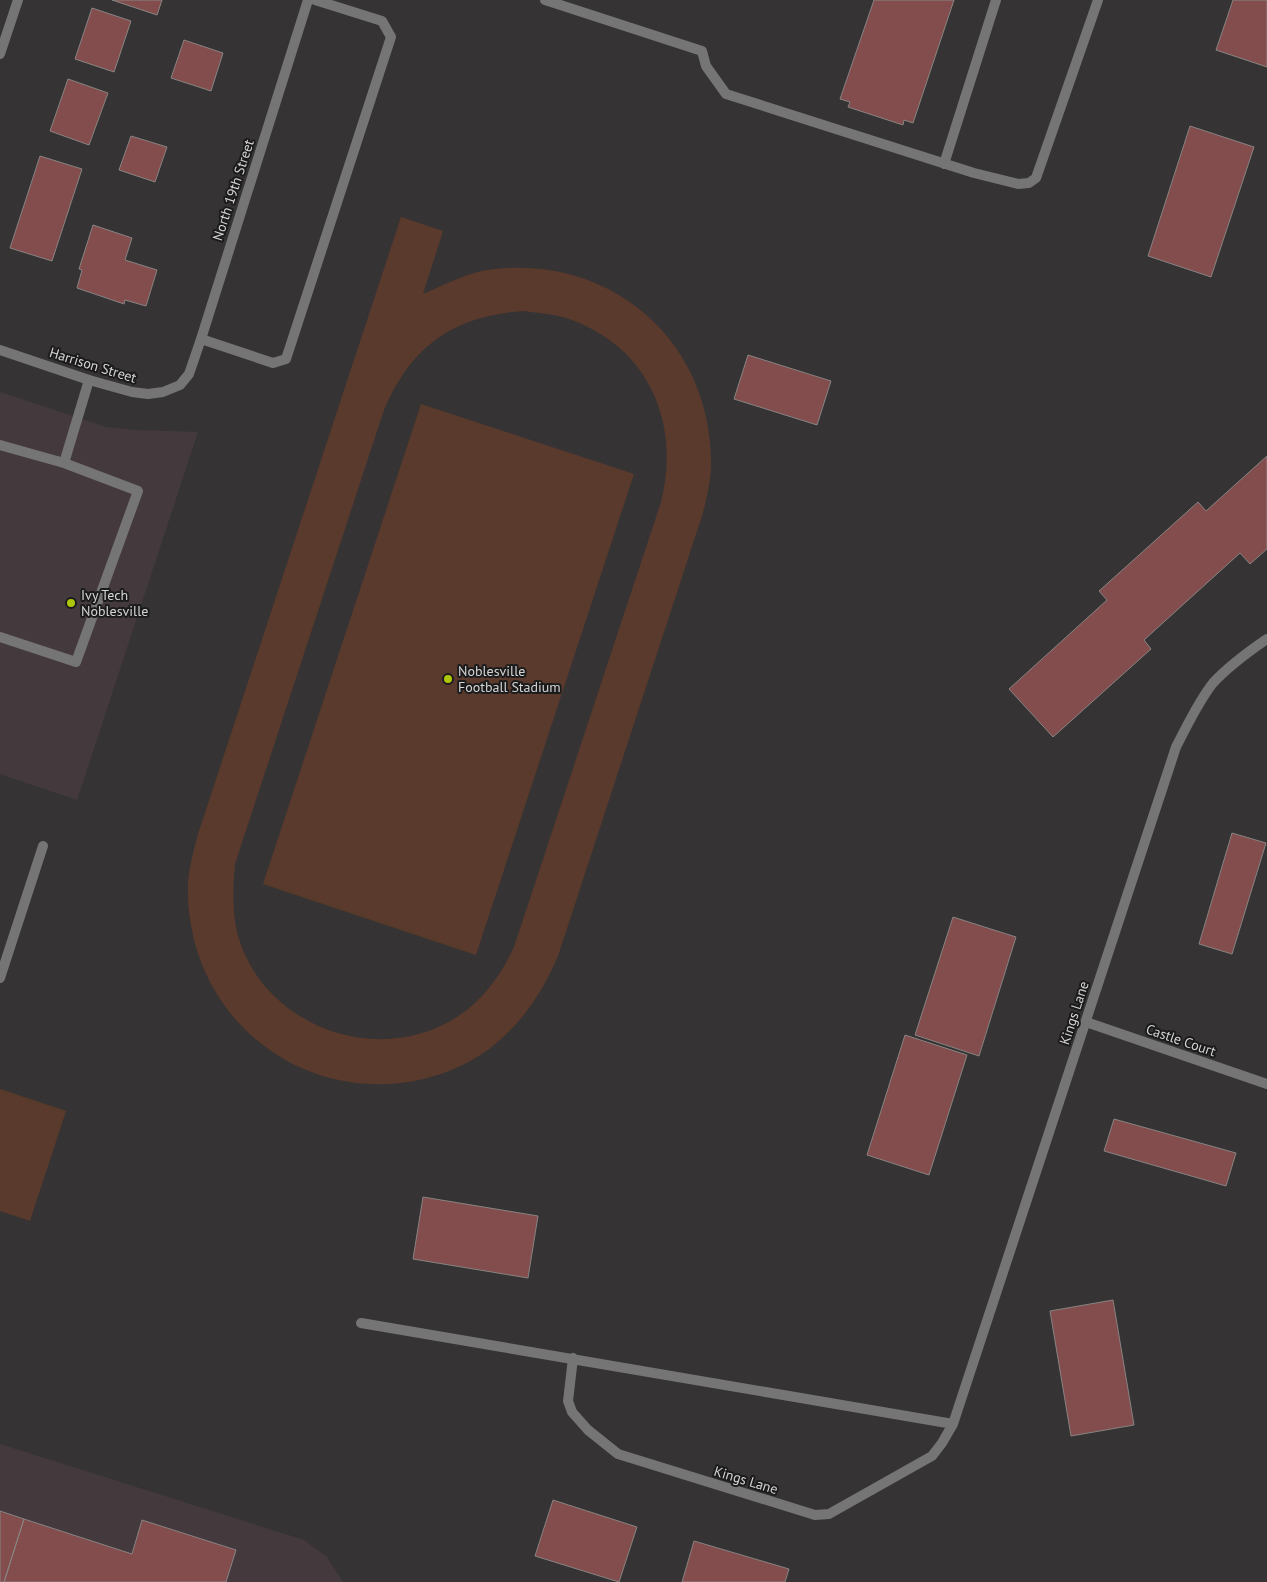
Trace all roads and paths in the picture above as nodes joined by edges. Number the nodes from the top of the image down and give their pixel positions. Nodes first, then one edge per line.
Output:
1 (18, 0) edge
2 (308, 0) edge
3 (315, 0) edge
4 (545, 0) edge
5 (996, 0) edge
6 (1098, 0) edge
7 (0, 54) edge
8 (944, 164) junction
9 (201, 339) junction
10 (0, 350) edge
11 (89, 380) junction
12 (180, 385) joint
13 (0, 445) edge
14 (64, 463) junction
15 (0, 637) edge
16 (1267, 639) edge
17 (43, 846) dead end
18 (0, 978) edge
19 (1086, 1022) junction
20 (1267, 1084) edge
21 (361, 1323) dead end
22 (573, 1358) junction
23 (953, 1424) junction

1 - 7 street
2 - 9 street, North 19th Street
3 - 9 street
4 - 8 street
5 - 8 street
6 - 8 street
9 - 12 street, North 19th Street
10 - 11 street, Harrison Street
11 - 12 street, Harrison Street
11 - 14 street
13 - 14 street
14 - 15 street
16 - 19 street, Kings Lane
17 - 18 street
19 - 20 street, Castle Court
19 - 23 street, Kings Lane
21 - 22 street
22 - 23 street
22 - 23 street, Kings Lane

